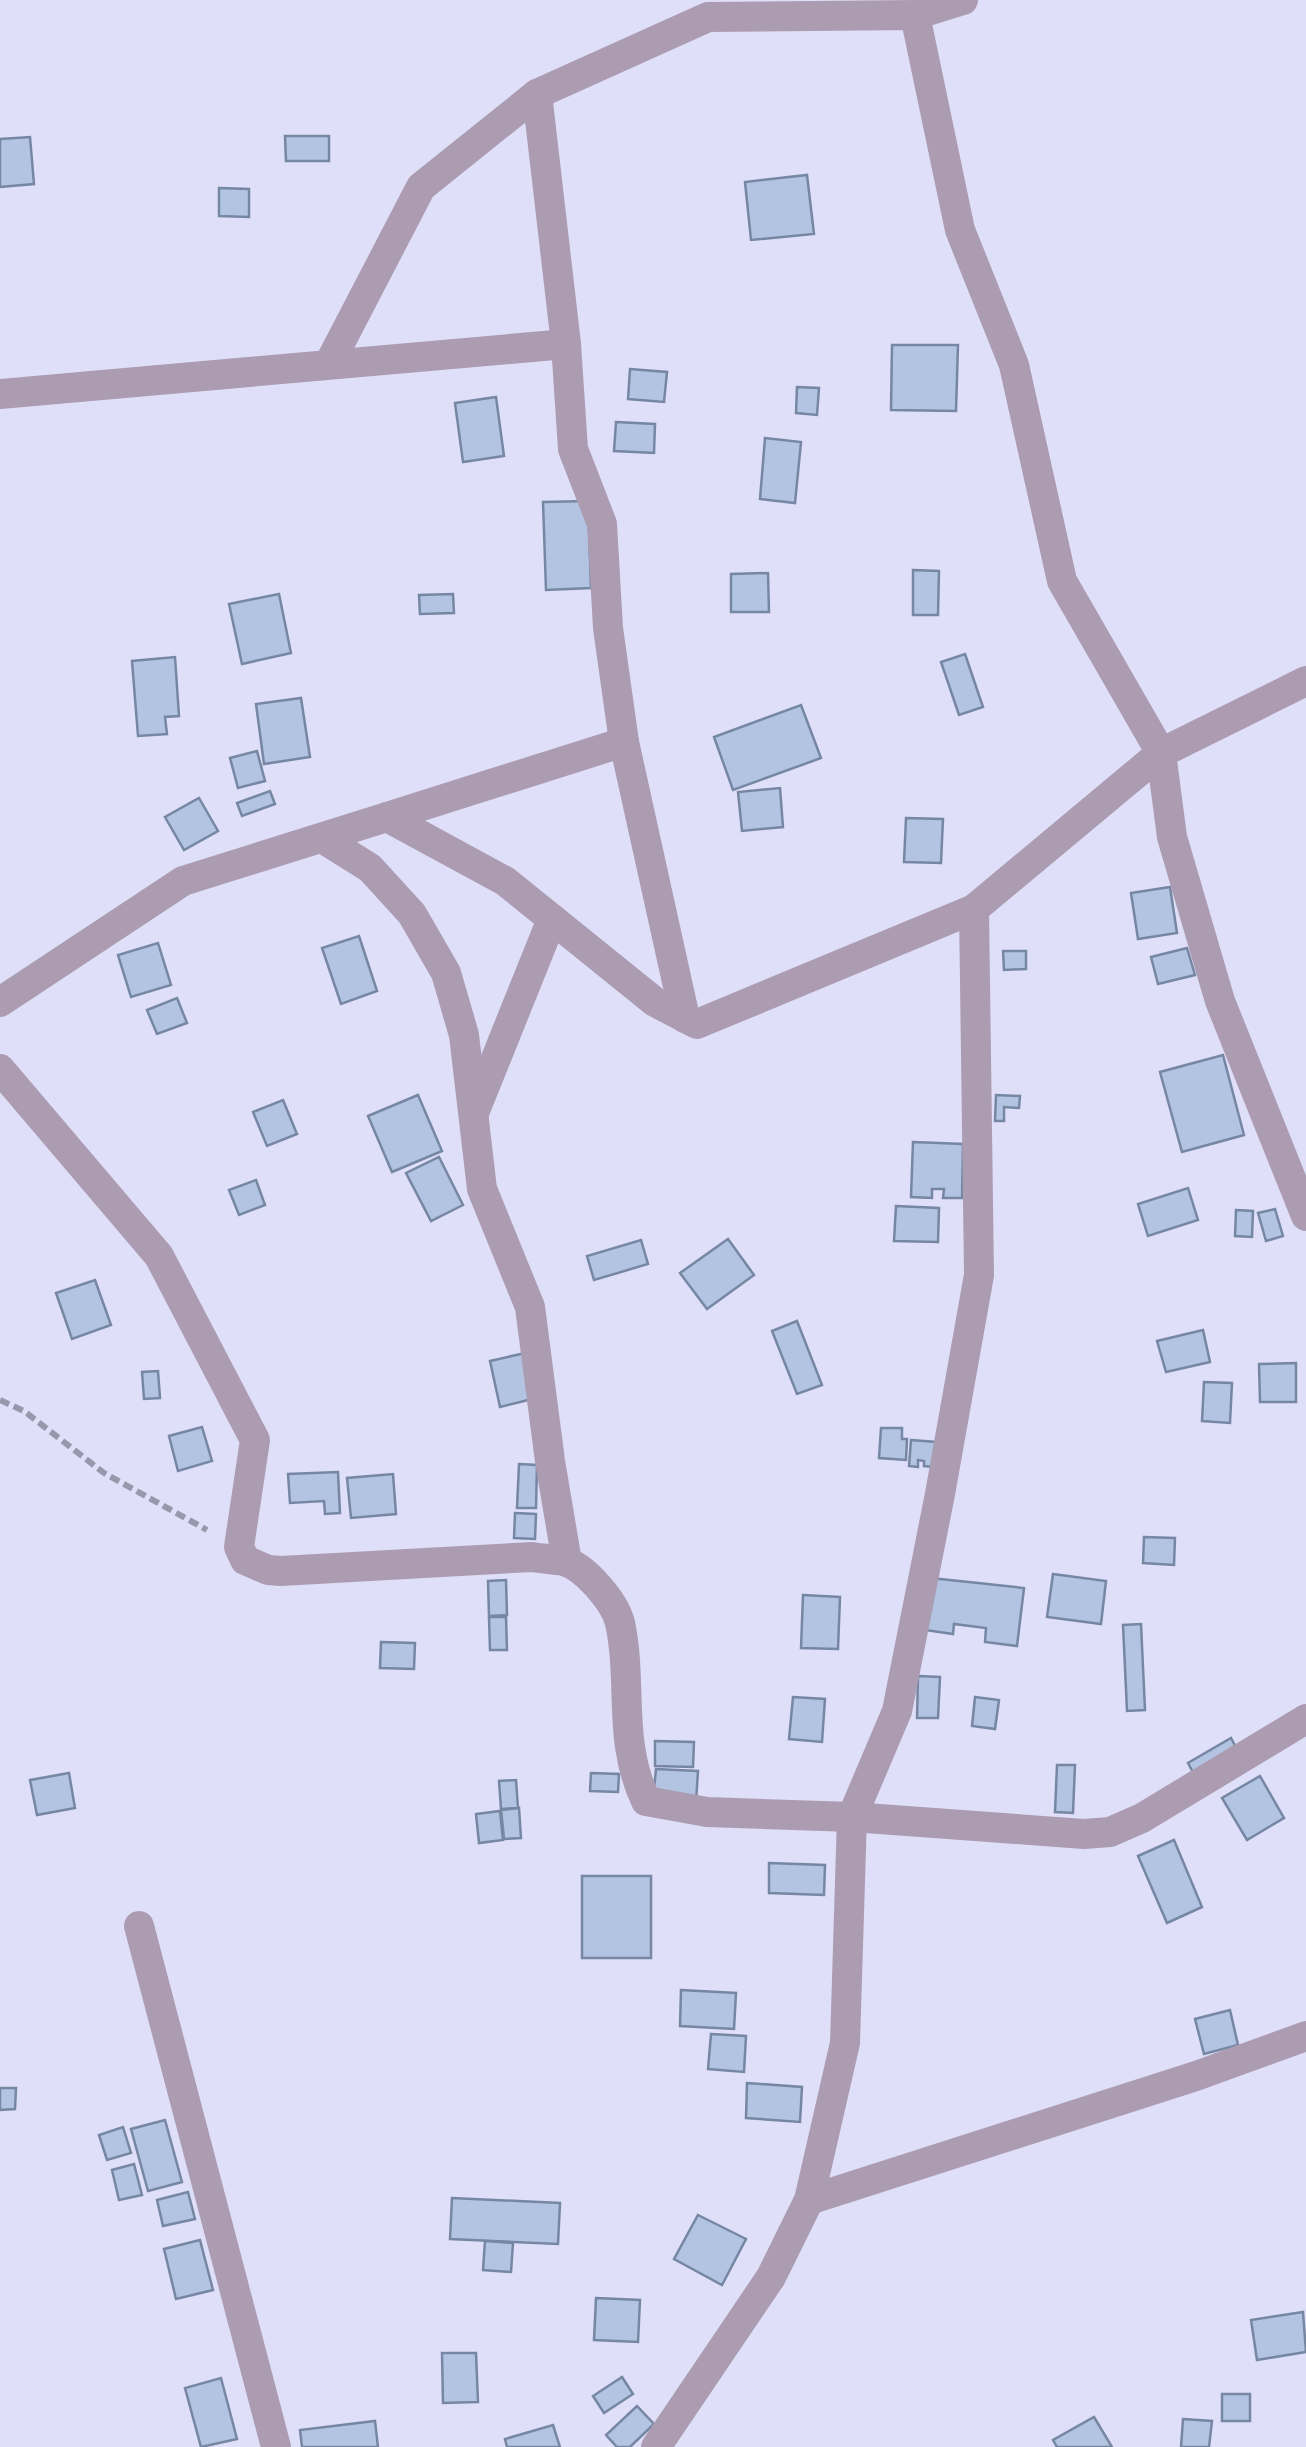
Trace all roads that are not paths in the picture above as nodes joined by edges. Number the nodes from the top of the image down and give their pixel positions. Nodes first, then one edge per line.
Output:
1 (963, 0) edge
2 (916, 15) junction
3 (537, 94) junction
4 (566, 344) junction
5 (330, 364) junction
6 (0, 394) edge
7 (1306, 681) edge
8 (624, 742) junction
9 (1161, 753) junction
10 (387, 818) junction
11 (322, 838) junction
12 (974, 909) junction
13 (552, 919) junction
14 (0, 1002) edge
15 (684, 1018) junction
16 (0, 1070) edge
17 (472, 1120) junction
18 (1306, 1216) edge
19 (567, 1562) junction
20 (1306, 1719) edge
21 (852, 1817) junction
22 (139, 1926) dead end
23 (1306, 2036) edge
24 (810, 2200) junction
25 (276, 2447) edge
26 (656, 2447) edge

1 - 2 street
2 - 3 street
2 - 9 street
3 - 4 street
3 - 5 street
4 - 5 street
4 - 8 street
5 - 6 street
7 - 9 street
8 - 10 street
8 - 15 street
9 - 12 street
9 - 18 street
10 - 11 street
10 - 13 street
11 - 14 street
11 - 17 street
12 - 15 street
12 - 21 street
13 - 15 street
13 - 17 street
16 - 19 street
17 - 19 street
19 - 21 street
20 - 21 street
21 - 24 street
22 - 25 street
23 - 24 street
24 - 26 street

